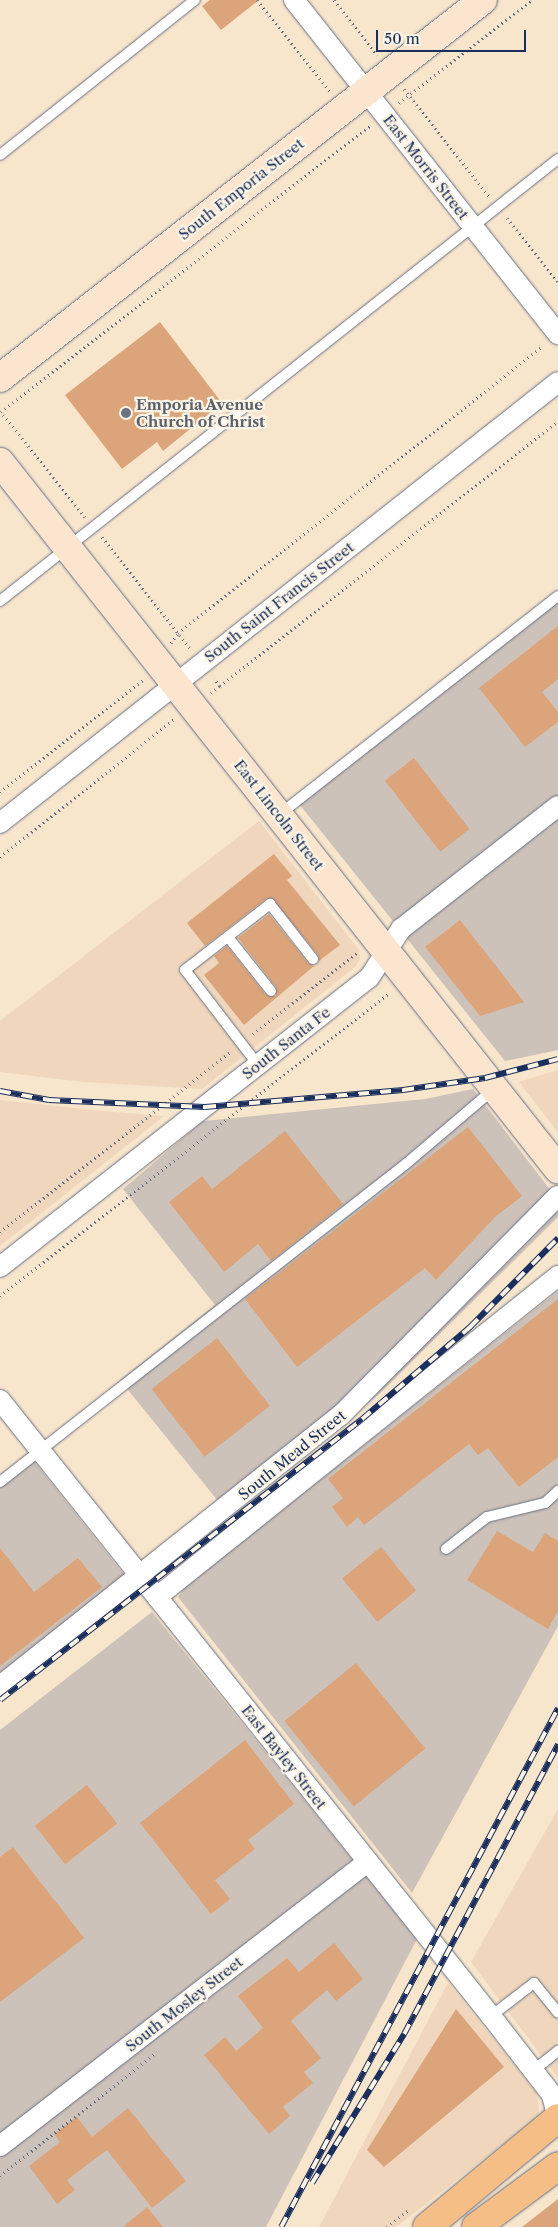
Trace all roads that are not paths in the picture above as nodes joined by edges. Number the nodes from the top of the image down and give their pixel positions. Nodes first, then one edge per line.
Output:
1 (195, 0) edge
2 (294, 0) edge
3 (483, 0) edge
4 (366, 91) junction
5 (0, 155) edge
6 (558, 159) edge
7 (472, 226) junction
8 (558, 334) edge
9 (0, 378) edge
10 (558, 382) edge
11 (0, 462) edge
12 (68, 548) junction
13 (558, 596) edge
14 (0, 601) edge
15 (175, 684) junction
16 (558, 806) edge
17 (279, 815) junction
18 (0, 823) edge
19 (228, 937) junction
20 (387, 951) junction
21 (314, 959) dead end
22 (271, 991) dead end
23 (258, 1065) junction
24 (494, 1089) junction
25 (558, 1169) edge
26 (558, 1196) edge
27 (0, 1267) edge
28 (558, 1276) edge
29 (0, 1400) edge
30 (42, 1452) junction
31 (0, 1482) edge
32 (558, 1491) edge
33 (446, 1549) dead end
34 (140, 1576) junction
35 (157, 1597) junction
36 (0, 1686) edge
37 (368, 1862) junction
38 (558, 2013) edge
39 (491, 2016) junction
40 (558, 2051) edge
41 (533, 2071) junction
42 (558, 2118) edge
43 (0, 2146) edge
44 (558, 2166) edge
45 (427, 2227) edge
46 (476, 2227) edge

1 - 5 lane
2 - 4 street, East Morris Street
3 - 4 street, South Emporia Street
4 - 7 street, East Morris Street
4 - 9 street, South Emporia Street
6 - 7 lane
7 - 8 street, East Morris Street
7 - 12 lane
10 - 15 street, South Saint Francis Street
11 - 12 street, East Lincoln Street
12 - 14 lane
12 - 15 street, East Lincoln Street
13 - 17 lane
15 - 17 street, East Lincoln Street
15 - 18 street, South Saint Francis Street
16 - 20 street, South Santa Fe
17 - 20 street, East Lincoln Street
19 - 21 lane
19 - 22 lane
19 - 23 lane
20 - 23 street, South Santa Fe
20 - 24 street, East Lincoln Street
23 - 27 street, South Santa Fe
24 - 25 street, East Lincoln Street
24 - 30 lane
26 - 34 street, South Mead Street
28 - 35 street, South Mead Street
29 - 30 street, East Bayley Street
30 - 31 lane
30 - 34 street, East Bayley Street
32 - 33 lane
34 - 35 street, East Bayley Street
34 - 36 street, South Mead Street
35 - 37 street, East Bayley Street
37 - 39 street, East Bayley Street
37 - 43 street, South Mosley Street
38 - 39 lane
39 - 41 street, East Bayley Street
40 - 41 lane
41 - 42 street, East Bayley Street
42 - 45 main road
44 - 46 main road

